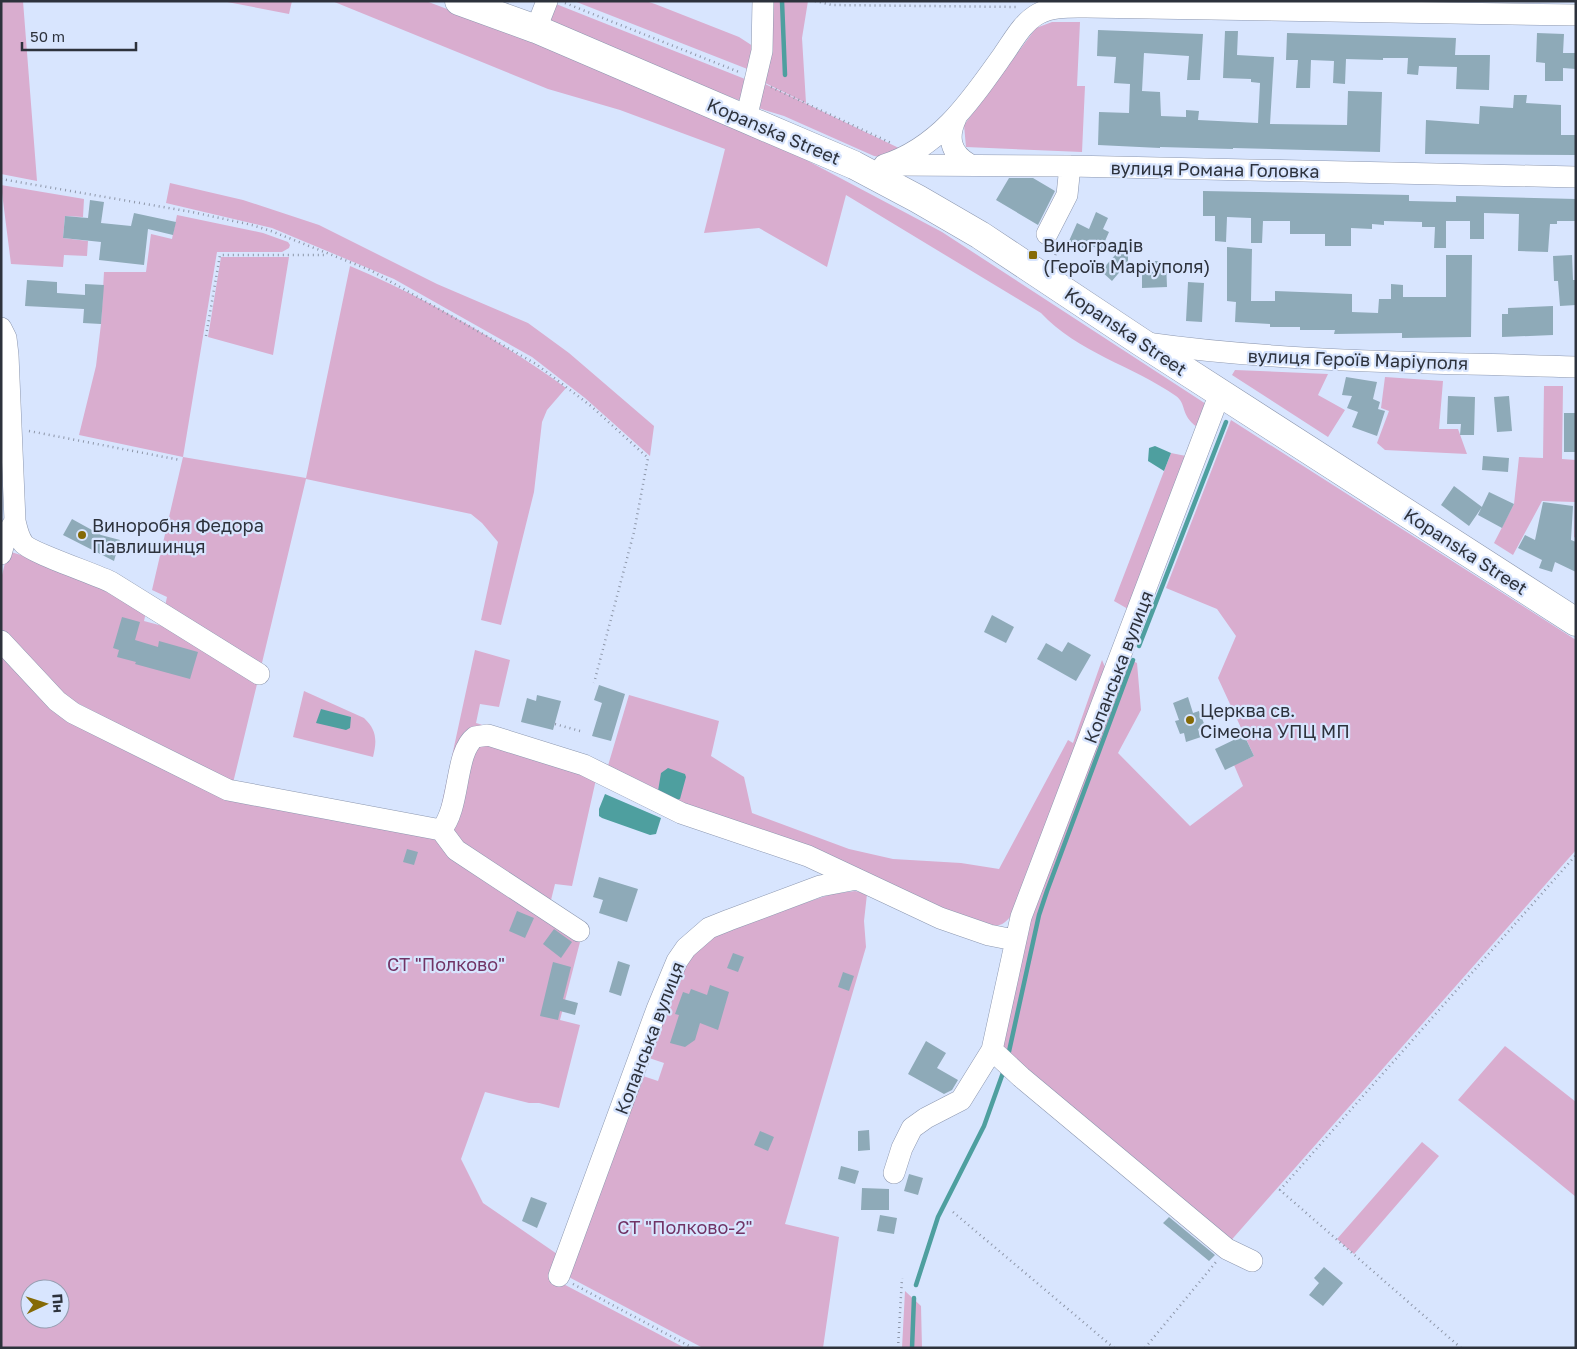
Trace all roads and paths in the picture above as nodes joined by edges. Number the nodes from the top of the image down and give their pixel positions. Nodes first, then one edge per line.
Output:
1 (459, 1) edge
2 (547, 1) edge
3 (562, 1) edge
4 (763, 1) edge
5 (815, 1) edge
6 (1039, 13) junction
7 (1576, 15) edge
8 (536, 29) junction
9 (756, 79) junction
10 (956, 118) junction
11 (746, 119) junction
12 (912, 153) junction
13 (969, 164) junction
14 (854, 165) junction
15 (884, 165) junction
16 (1070, 166) junction
17 (1576, 177) edge
18 (1, 179) edge
19 (1047, 234) joint
20 (330, 255) junction
21 (1044, 276) junction
22 (1, 328) edge
23 (206, 336) dead end
24 (1140, 342) junction
25 (1576, 367) edge
26 (1220, 393) junction
27 (11, 428) junction
28 (180, 460) dead end
29 (15, 521) junction
30 (1, 554) edge
31 (1576, 622) edge
32 (1, 641) edge
33 (259, 674) dead end
34 (594, 684) dead end
35 (555, 724) dead end
36 (580, 731) dead end
37 (441, 830) junction
38 (1576, 855) edge
39 (857, 879) junction
40 (579, 931) dead end
41 (1014, 940) junction
42 (992, 1050) junction
43 (894, 1173) dead end
44 (953, 1212) dead end
45 (1227, 1249) junction
46 (1252, 1261) dead end
47 (559, 1276) joint
48 (902, 1278) dead end
49 (693, 1348) edge
50 (898, 1348) edge
51 (1114, 1348) edge
52 (1145, 1348) edge
53 (1461, 1348) edge

1 - 8 highway, Kopanska Street
2 - 8 street
3 - 9 path
4 - 9 street
5 - 6 path
6 - 7 street
6 - 10 street
8 - 11 highway, Kopanska Street
9 - 11 street
9 - 12 path
10 - 12 street
10 - 13 street
11 - 14 highway, Kopanska Street
12 - 15 street
13 - 15 street, вулиця Романа Головка
13 - 16 street, вулиця Романа Головка
14 - 15 street, вулиця Романа Головка
14 - 21 highway, Kopanska Street
16 - 17 street, вулиця Романа Головка
16 - 19 street
18 - 20 path
19 - 21 path
20 - 23 path
20 - 34 path
21 - 24 highway, Kopanska Street
22 - 27 street
24 - 25 street, вулиця Героїв Маріуполя
24 - 26 highway, Kopanska Street
26 - 31 highway, Kopanska Street
26 - 41 street, Копанська вулиця
27 - 28 path
27 - 29 street
29 - 30 street
29 - 33 street
32 - 37 street
35 - 36 path
37 - 39 street
37 - 40 street
38 - 53 path
39 - 41 street
39 - 47 street, Копанська вулиця
41 - 42 street, Копанська вулиця
42 - 43 street, Копанська вулиця
42 - 45 street
44 - 51 path
45 - 46 street
45 - 52 path
47 - 49 path
48 - 50 path

